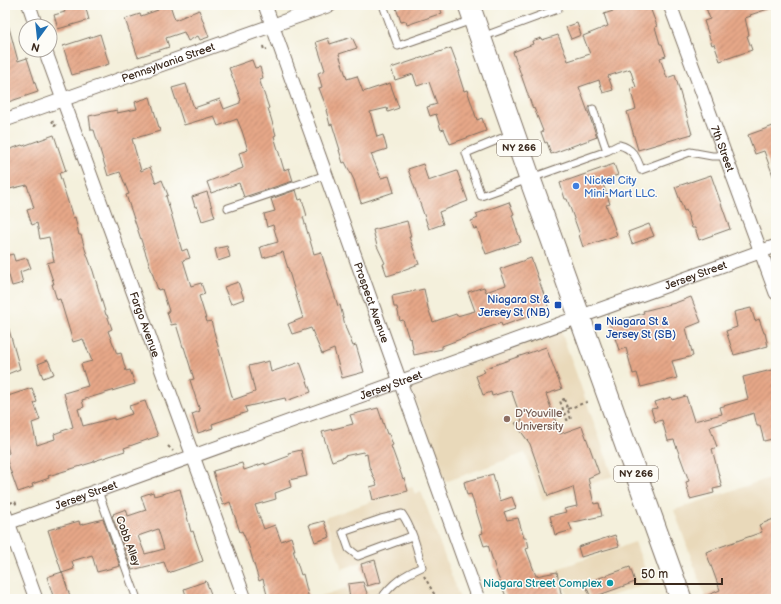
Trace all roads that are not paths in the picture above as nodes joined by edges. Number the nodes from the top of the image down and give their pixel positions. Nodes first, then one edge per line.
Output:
1 (29, 5) edge
2 (265, 5) edge
3 (330, 5) edge
4 (383, 5) edge
5 (670, 5) edge
6 (558, 9) dead end
7 (33, 18) edge
8 (474, 21) edge
9 (272, 26) junction
10 (48, 58) edge
11 (63, 100) junction
12 (593, 109) dead end
13 (5, 120) edge
14 (514, 133) junction
15 (606, 151) junction
16 (725, 154) junction
17 (326, 175) junction
18 (530, 179) junction
19 (228, 208) dead end
20 (776, 246) edge
21 (761, 252) junction
22 (776, 293) edge
23 (580, 317) junction
24 (400, 382) junction
25 (194, 456) junction
26 (98, 491) junction
27 (9, 514) edge
28 (412, 536) junction
29 (36, 599) edge
30 (137, 599) edge
31 (245, 599) edge
32 (381, 599) edge
33 (478, 599) edge
34 (681, 599) edge

1 - 7 street
2 - 9 street, Prospect Avenue
3 - 9 street, Pennsylvania Street
4 - 8 lane
5 - 16 street, 7th Street
6 - 8 lane
8 - 14 main road, NY 266
9 - 11 street, Pennsylvania Street
9 - 17 street, Prospect Avenue
10 - 11 street, Fargo Avenue
11 - 13 street, Pennsylvania Street
11 - 25 street, Fargo Avenue
12 - 15 lane
14 - 18 main road, NY 266
14 - 18 lane
15 - 16 lane
15 - 18 lane
16 - 21 street, 7th Street
17 - 19 lane
17 - 24 street, Prospect Avenue
18 - 23 main road, NY 266
20 - 21 street, Jersey Street
21 - 22 street, 7th Street
21 - 23 street, Jersey Street
23 - 24 street, Jersey Street
23 - 34 main road, NY 266
24 - 25 street, Jersey Street
24 - 33 street, Prospect Avenue
25 - 26 street, Jersey Street
25 - 31 street, Fargo Avenue
26 - 27 street, Jersey Street
26 - 30 lane, Cobb Alley
27 - 29 street
28 - 28 lane
28 - 32 lane

